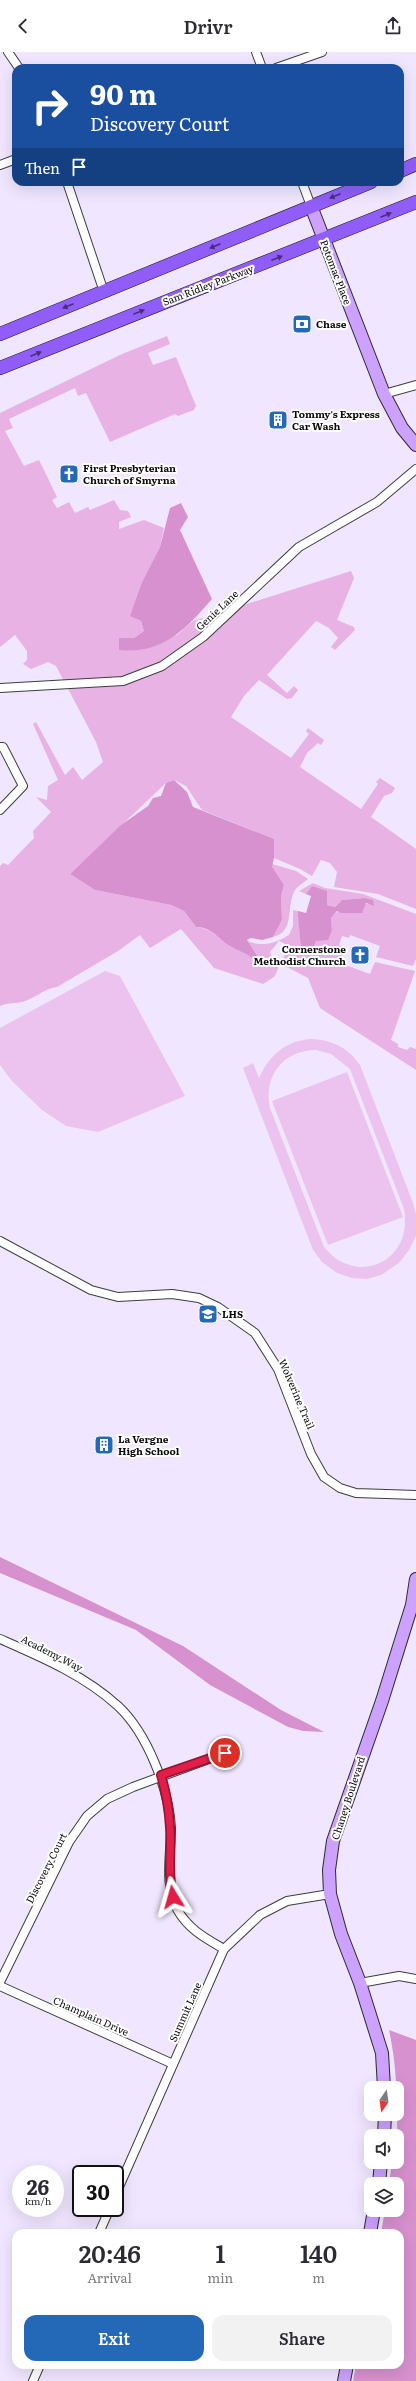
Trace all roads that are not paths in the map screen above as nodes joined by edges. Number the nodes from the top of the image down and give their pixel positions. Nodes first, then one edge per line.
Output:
1 (8, 52) edge
2 (256, 52) edge
3 (322, 52) edge
4 (16, 64) edge
5 (260, 64) edge
6 (288, 64) edge
7 (12, 160) edge
8 (416, 164) edge
9 (0, 165) edge
10 (404, 168) edge
11 (68, 186) edge
12 (304, 186) edge
13 (361, 186) edge
14 (416, 202) edge
15 (311, 206) junction
16 (324, 240) junction
17 (104, 292) junction
18 (0, 334) edge
19 (0, 368) edge
20 (416, 385) edge
21 (384, 394) junction
22 (416, 445) edge
23 (416, 470) edge
24 (0, 688) edge
25 (0, 747) edge
26 (0, 810) edge
27 (0, 1241) edge
28 (416, 1495) edge
29 (416, 1579) edge
30 (414, 1606) edge
31 (0, 1639) edge
32 (225, 1753) dead end
33 (161, 1775) junction
34 (330, 1894) junction
35 (224, 1949) junction
36 (416, 1979) edge
37 (0, 1982) edge
38 (360, 1983) junction
39 (0, 1986) edge
40 (173, 2064) junction
41 (384, 2081) edge
42 (124, 2176) edge
43 (106, 2217) edge
44 (373, 2217) edge
45 (101, 2229) edge
46 (371, 2229) edge
47 (38, 2369) edge
48 (346, 2369) edge
49 (33, 2381) edge
50 (344, 2381) edge

1 - 4 street
2 - 5 street
3 - 6 street
7 - 9 street
8 - 10 main road
11 - 17 street
12 - 15 street, Potomac Place
13 -> 15 main road
16 -> 14 main road, Sam Ridley Parkway
15 - 16 street, Potomac Place
15 -> 17 main road
19 -> 16 main road, Sam Ridley Parkway
16 - 21 street, Potomac Place
17 -> 18 main road
20 - 21 street
21 - 22 street, Potomac Place
23 - 24 street, Genie Lane
25 - 26 street
27 - 28 street, Wolverine Trail
29 - 30 street, Chaney Boulevard
30 - 34 street, Chaney Boulevard
31 - 33 street, Academy Way
32 - 33 street, Discovery Court
33 - 35 street, Academy Way
33 - 37 street, Discovery Court
34 - 35 street, Summit Lane
34 - 38 street, Chaney Boulevard
35 - 40 street, Summit Lane
36 - 38 street
38 - 41 street, Chaney Boulevard
39 - 40 street, Champlain Drive
40 - 42 street, Summit Lane
43 - 45 street
44 - 46 street
47 - 49 street
48 - 50 street

